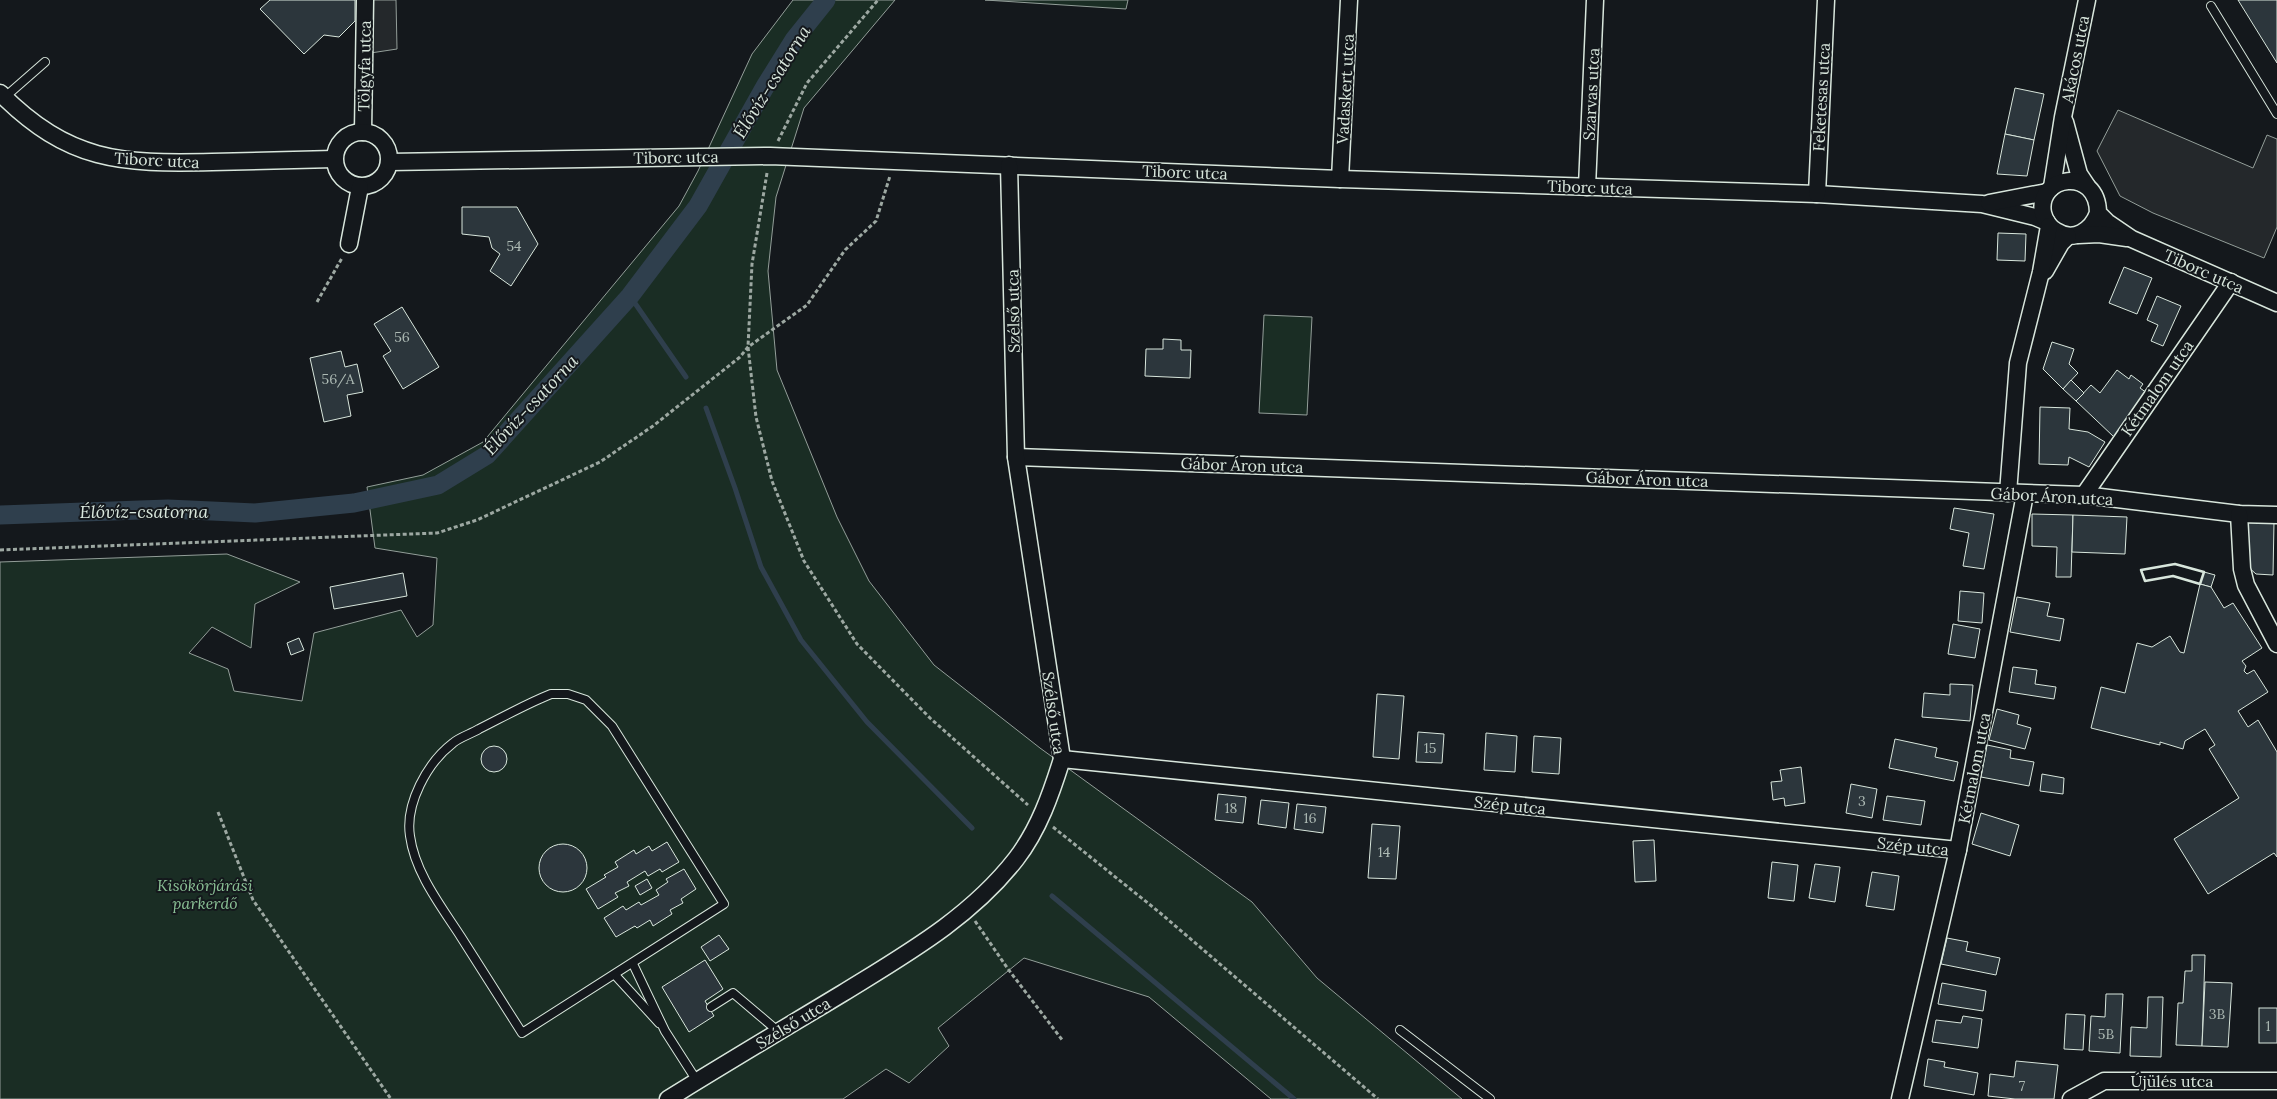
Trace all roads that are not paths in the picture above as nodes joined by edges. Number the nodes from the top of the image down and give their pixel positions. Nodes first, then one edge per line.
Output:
1 (365, 0) edge
2 (1349, 0) edge
3 (1596, 0) edge
4 (1826, 0) edge
5 (2087, 0) edge
6 (2211, 6) dead end
7 (45, 62) dead end
8 (2, 95) edge
9 (2277, 114) edge
10 (2064, 117) junction
11 (363, 132) junction
12 (334, 159) junction
13 (389, 162) junction
14 (1009, 165) junction
15 (1340, 179) junction
16 (2087, 186) junction
17 (360, 187) junction
18 (1587, 187) junction
19 (2050, 190) junction
20 (1817, 194) junction
21 (1982, 204) junction
22 (2098, 212) junction
23 (2048, 224) junction
24 (2073, 235) junction
25 (2132, 239) junction
26 (349, 244) road end
27 (2039, 282) junction
28 (2231, 282) junction
29 (2277, 303) edge
30 (1016, 457) junction
31 (2008, 493) junction
32 (2026, 494) junction
33 (2084, 495) junction
34 (2239, 514) junction
35 (2277, 515) edge
36 (2277, 644) edge
37 (1062, 759) junction
38 (1958, 850) junction
39 (633, 964) junction
40 (616, 975) junction
41 (711, 1007) dead end
42 (665, 1030) junction
43 (1400, 1030) dead end
44 (779, 1032) junction
45 (2277, 1081) edge
46 (697, 1082) junction
47 (668, 1099) edge
48 (1490, 1099) edge
49 (1900, 1099) edge
50 (2071, 1099) edge

1 - 11 street, Tölgyfa utca
2 - 15 street, Vadaskert utca
3 - 18 street, Szarvas utca
4 - 20 street, Feketesas utca
5 - 10 street, Akácos utca
6 - 9 lane
7 - 8 lane
8 - 12 street, Tiborc utca
10 - 16 street, Akácos utca
10 - 19 street, Akácos utca
11 - 12 street
11 - 13 street
12 - 17 street
13 - 14 street, Tiborc utca
13 - 17 street
14 - 15 street, Tiborc utca
14 - 30 street, Szélső utca
15 - 18 street, Tiborc utca
16 - 19 street, Tiborc utca
16 - 22 street, Tiborc utca
17 - 26 street
18 - 20 street, Tiborc utca
19 - 21 street, Tiborc utca
19 - 23 street
20 - 21 street, Tiborc utca
21 - 23 street, Tiborc utca
22 - 24 street
22 - 25 street, Tiborc utca
23 - 24 street, Tiborc utca
23 - 27 street
24 - 25 street, Tiborc utca
24 - 27 street
25 - 28 street, Tiborc utca
27 - 31 street
28 - 29 street, Tiborc utca
28 - 33 street, Kétmalom utca
30 - 31 street, Gábor Áron utca
30 - 37 street, Szélső utca
31 - 32 street, Gábor Áron utca
32 - 33 street, Gábor Áron utca
32 - 38 street, Kétmalom utca
33 - 34 street, Gábor Áron utca
34 - 35 street, Gábor Áron utca
34 - 36 street
37 - 38 street, Szép utca
37 - 44 street, Szélső utca
38 - 49 street, Kétmalom utca
39 - 40 lane
39 - 40 lane
39 - 42 lane
40 - 42 lane
41 - 44 lane
42 - 46 lane
43 - 48 lane
44 - 46 street, Szélső utca
45 - 50 street, Újülés utca
46 - 47 street, Szélső utca

